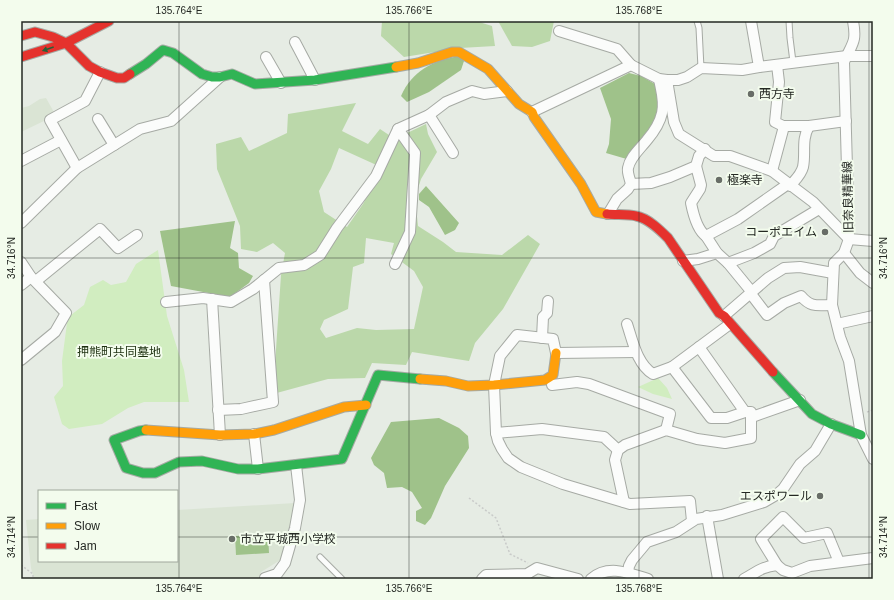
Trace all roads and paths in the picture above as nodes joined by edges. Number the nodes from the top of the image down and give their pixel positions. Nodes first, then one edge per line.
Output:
1 (109, 21) edge
2 (697, 21) edge
3 (751, 21) edge
4 (789, 21) edge
5 (853, 21) edge
6 (84, 23) dead end
7 (559, 31) dead end
8 (21, 36) edge
9 (53, 37) junction
10 (295, 42) dead end
11 (66, 43) junction
12 (21, 48) edge
13 (847, 56) junction
14 (873, 56) edge
15 (21, 57) edge
16 (266, 57) dead end
17 (794, 62) junction
18 (631, 65) junction
19 (777, 65) junction
20 (759, 67) junction
21 (701, 68) junction
22 (100, 72) junction
23 (220, 77) junction
24 (663, 79) junction
25 (315, 80) junction
26 (280, 83) junction
27 (506, 90) junction
28 (532, 112) junction
29 (430, 115) junction
30 (98, 119) dead end
31 (846, 121) junction
32 (783, 126) junction
33 (809, 126) junction
34 (398, 129) junction
35 (61, 140) junction
36 (114, 145) junction
37 (705, 149) junction
38 (453, 153) dead end
39 (21, 161) edge
40 (696, 166) junction
41 (77, 168) junction
42 (772, 171) junction
43 (631, 184) junction
44 (789, 185) junction
45 (819, 209) junction
46 (608, 214) junction
47 (22, 220) edge
48 (137, 234) dead end
49 (706, 236) junction
50 (849, 239) junction
51 (873, 241) edge
52 (717, 253) junction
53 (844, 253) junction
54 (683, 261) junction
55 (21, 262) edge
56 (728, 263) junction
57 (395, 264) dead end
58 (834, 273) junction
59 (34, 279) junction
60 (264, 280) junction
61 (873, 283) edge
62 (21, 285) edge
63 (751, 294) junction
64 (212, 299) junction
65 (548, 300) dead end
66 (166, 302) dead end
67 (832, 305) junction
68 (873, 316) edge
69 (727, 320) junction
70 (627, 324) dead end
71 (837, 324) junction
72 (542, 338) junction
73 (699, 348) junction
74 (636, 352) junction
75 (556, 354) junction
76 (21, 360) edge
77 (672, 367) junction
78 (552, 384) dead end
79 (494, 385) junction
80 (800, 400) junction
81 (366, 405) junction
82 (218, 410) junction
83 (749, 414) junction
84 (831, 424) junction
85 (666, 430) junction
86 (496, 433) junction
87 (254, 434) junction
88 (220, 435) junction
89 (860, 435) junction
90 (618, 450) junction
91 (873, 459) edge
92 (296, 465) junction
93 (258, 469) junction
94 (469, 498) dead end
95 (624, 502) junction
96 (21, 503) edge
97 (21, 510) edge
98 (707, 516) junction
99 (692, 521) junction
100 (320, 557) dead end
101 (873, 558) edge
102 (840, 562) junction
103 (21, 565) edge
104 (777, 565) junction
105 (537, 568) junction
106 (628, 573) junction
107 (33, 579) edge
108 (265, 579) edge
109 (342, 579) edge
110 (482, 579) edge
111 (578, 579) edge
112 (591, 579) edge
113 (648, 579) edge
114 (718, 579) edge
115 (744, 579) edge

1 - 11 street
2 - 21 lane
3 - 20 street
4 - 17 lane
5 - 13 street, 旧奈良精華線
6 - 9 street
7 - 18 street
8 - 9 street
9 - 11 street
9 - 12 street
10 - 25 street
11 -> 15 street
11 - 22 street
13 - 14 street
13 - 17 street
13 - 31 street, 旧奈良精華線
16 - 26 street
17 - 19 street
18 - 24 street
18 - 28 street
19 - 20 street
19 - 32 street
20 - 21 street
21 - 24 street
22 - 23 street
22 - 35 street
23 - 26 street
23 - 36 street
24 - 37 street
24 - 43 street
25 - 26 street
25 - 27 street
27 - 28 street
27 - 29 street
28 - 46 street
29 - 34 street
29 - 38 street
30 - 36 street
31 - 33 street
31 - 50 street, 旧奈良精華線
32 - 33 street
32 - 42 street
33 - 44 street
34 - 57 street
34 - 60 street
35 - 39 street
35 - 41 street
36 - 41 street
37 - 40 street
37 - 42 street
40 - 43 street
40 - 49 street
41 - 47 street
42 - 44 street
43 - 46 street
44 - 45 street
44 - 49 street
45 - 50 street
45 - 56 street
46 - 54 street
48 - 59 street
49 - 52 street
50 - 51 street
50 - 53 street, 旧奈良精華線
52 - 54 street
52 - 56 street
53 - 58 street, 旧奈良精華線
53 - 61 street
54 - 69 street
55 - 59 street
56 - 63 street
58 - 63 street
58 - 67 street, 旧奈良精華線
59 - 62 street
59 - 76 street
60 - 64 street
60 - 82 street
63 - 67 street
63 - 69 street
64 - 66 street
64 - 82 street
65 - 72 street
67 - 71 street, 旧奈良精華線
68 - 71 street
69 - 73 street
69 - 80 street
70 - 74 street
71 - 89 street, 旧奈良精華線
72 - 75 street
72 - 79 street
73 - 77 street
73 - 83 street
74 - 75 street
74 - 77 street
75 - 79 street
77 - 83 street
78 - 85 street
79 - 81 street
79 - 86 street
80 - 83 street
80 - 84 street
81 - 87 street
81 - 92 street
82 - 88 street
83 - 85 street
84 - 89 street
84 - 98 street
85 - 90 street
86 - 90 street
86 - 95 street
87 - 88 street
87 - 93 street
88 - 93 street
89 - 91 street, 旧奈良精華線
90 - 95 street
92 - 93 street
92 - 108 street
94 - 105 path
95 - 99 street
96 - 97 path
98 - 99 street
98 - 114 street
99 - 106 street
100 - 109 lane
101 - 102 street
102 - 104 street
102 - 104 street
103 - 107 path
104 - 115 street
105 - 110 street
105 - 111 street
106 - 112 street
106 - 113 street

